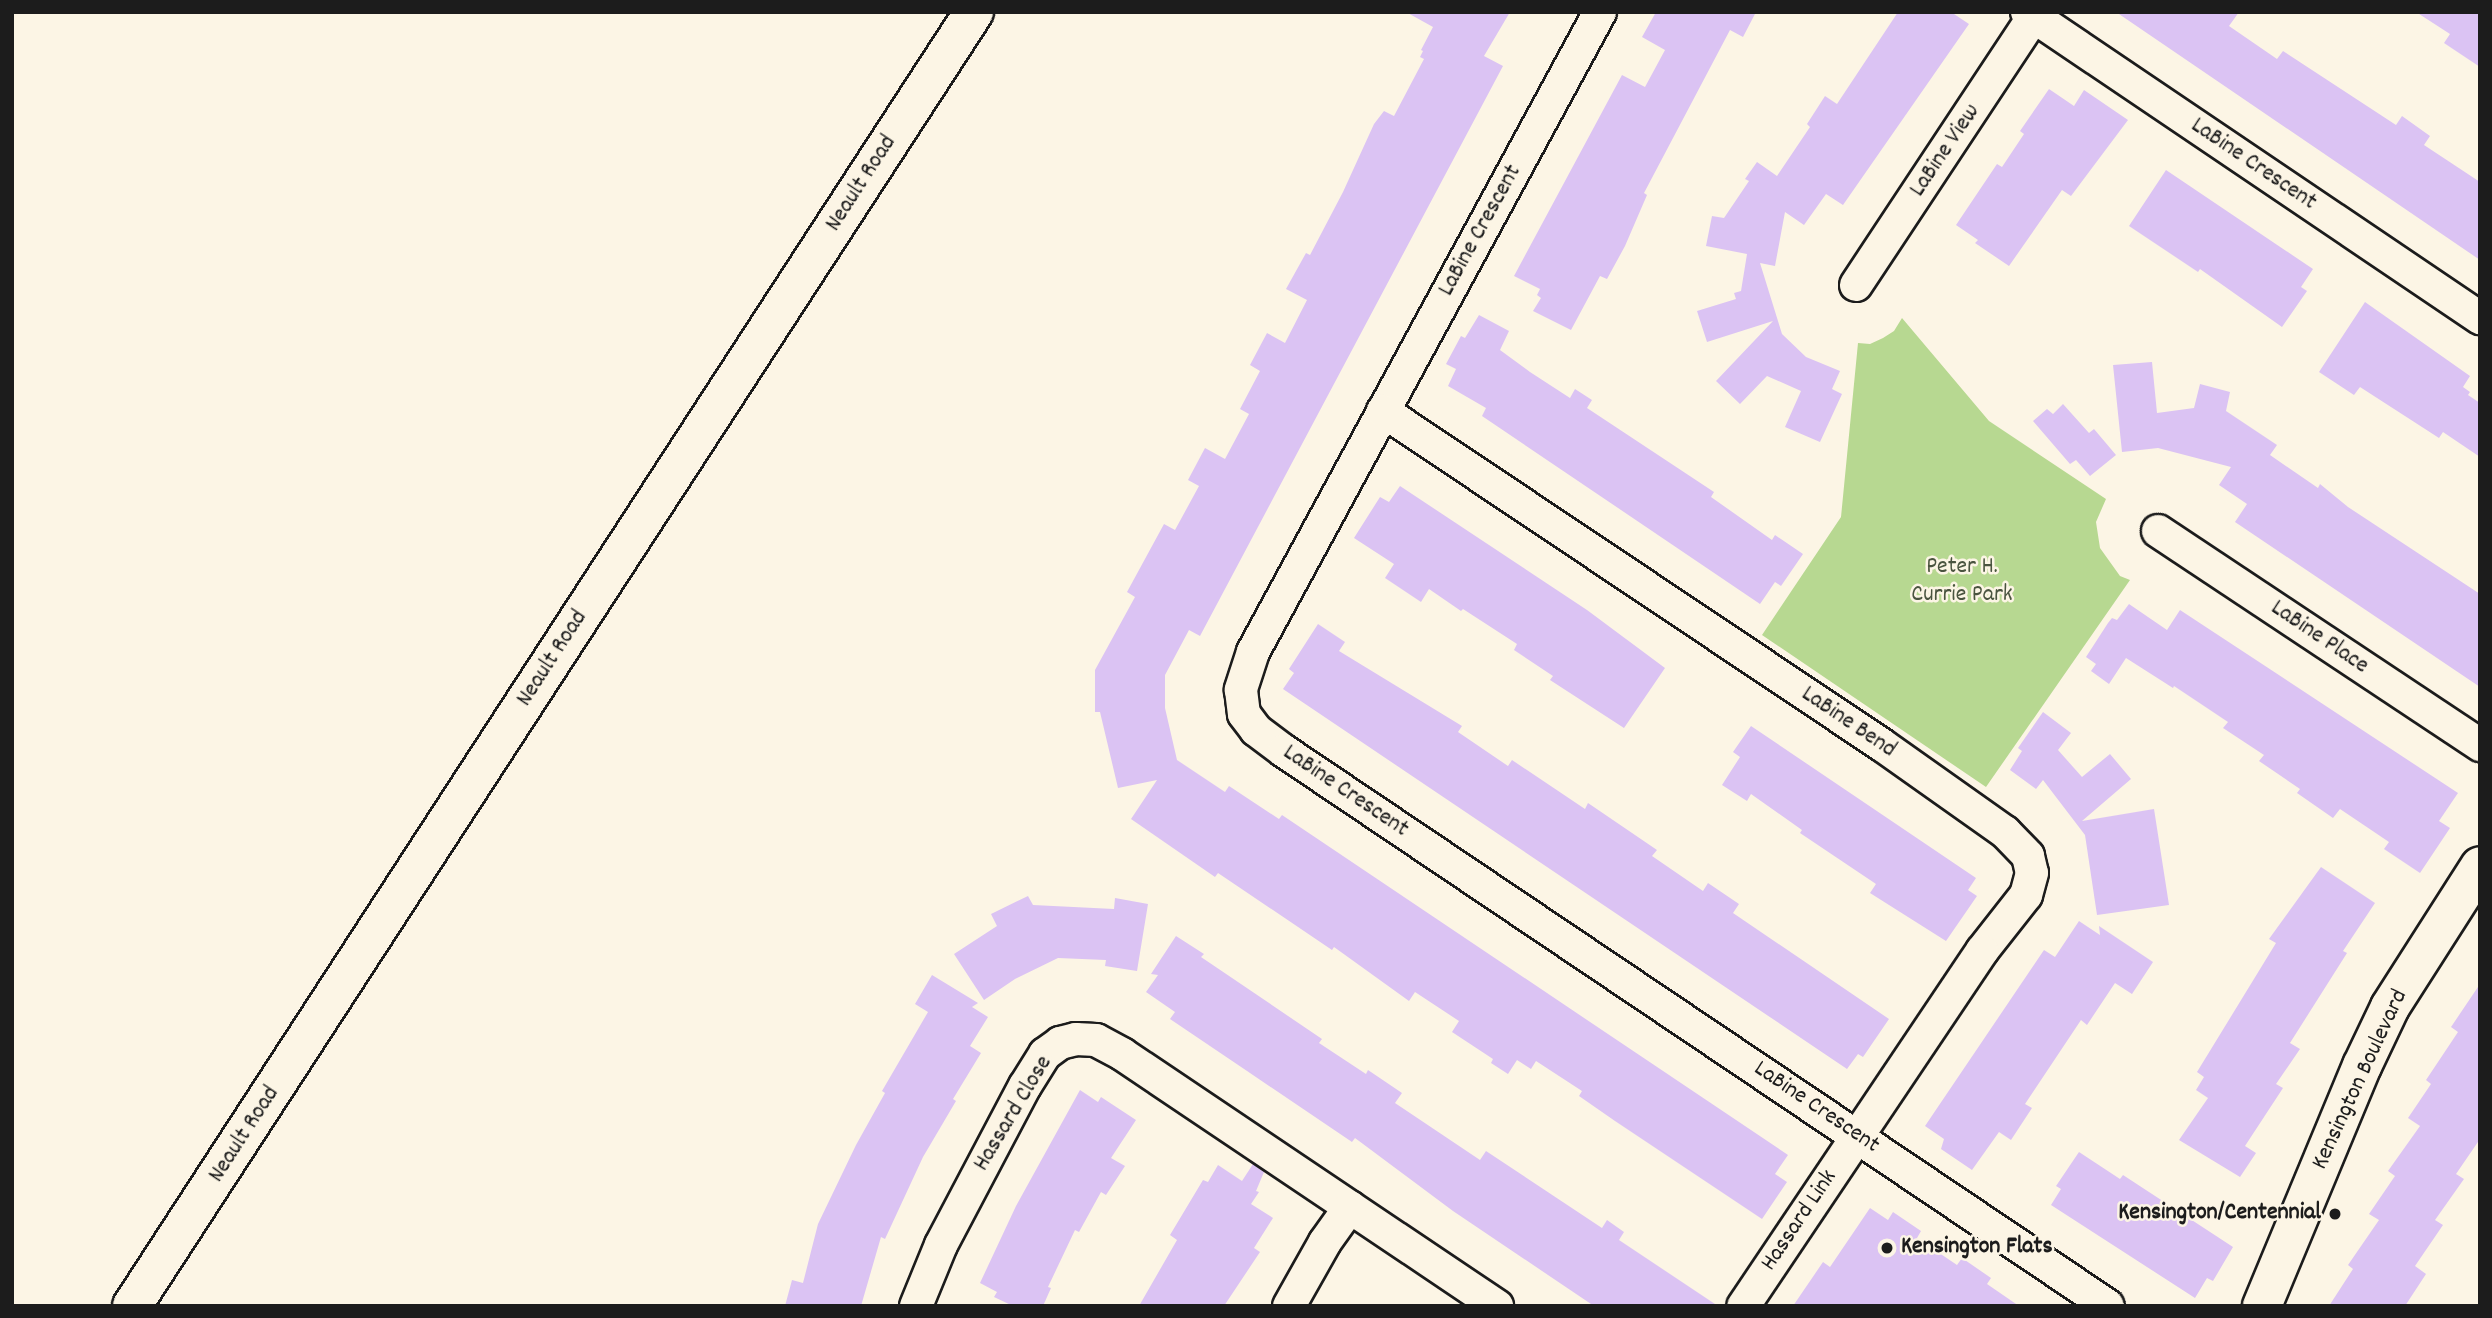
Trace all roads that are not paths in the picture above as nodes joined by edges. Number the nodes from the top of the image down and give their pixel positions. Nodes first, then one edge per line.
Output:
1 (974, 12) edge
2 (1600, 12) edge
3 (2033, 14) edge
4 (1856, 285) dead end
5 (2480, 318) edge
6 (1383, 411) junction
7 (2158, 531) dead end
8 (2480, 745) edge
9 (2480, 866) edge
10 (1858, 1137) junction
11 (1350, 1207) junction
12 (132, 1306) edge
13 (916, 1306) edge
14 (1289, 1306) edge
15 (1497, 1306) edge
16 (1742, 1306) edge
17 (2108, 1306) edge
18 (2262, 1306) edge

1 - 12 main road, Neault Road
2 - 6 street, LaBine Crescent
3 - 4 street, LaBine View
3 - 5 street, LaBine Crescent
6 - 10 street, LaBine Crescent
6 - 10 street, LaBine Bend
7 - 8 street, LaBine Place
9 - 18 main road, Kensington Boulevard
10 - 16 street, Hassard Link
10 - 17 street, LaBine Crescent
11 - 13 street, Hassard Close
11 - 14 street
11 - 15 street, Hassard Close

